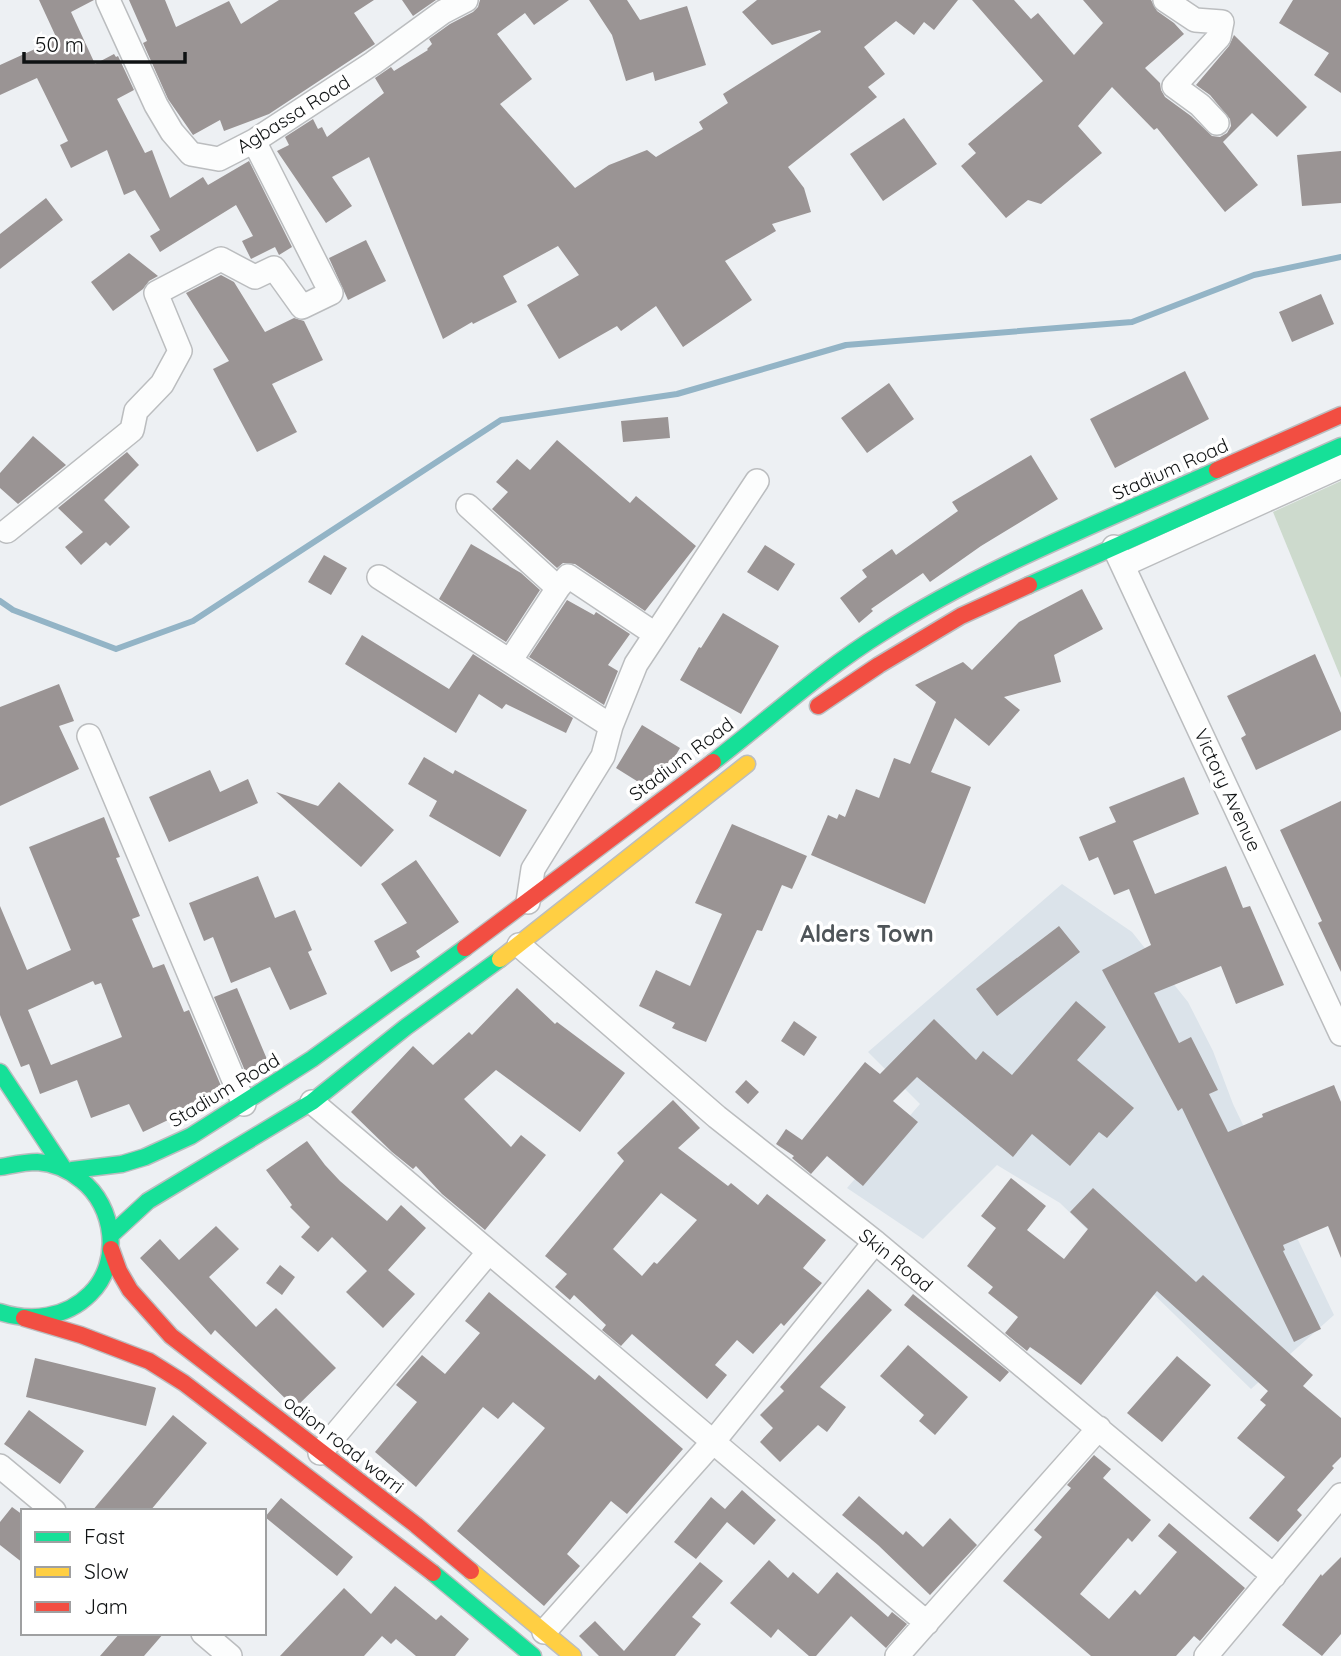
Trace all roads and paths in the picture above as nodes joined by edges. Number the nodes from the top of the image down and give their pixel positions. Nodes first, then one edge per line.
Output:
1 (108, 0) edge
2 (466, 0) edge
3 (1166, 0) edge
4 (1217, 123) dead end
5 (254, 141) junction
6 (1341, 415) edge
7 (1341, 446) edge
8 (1341, 466) edge
9 (757, 481) dead end
10 (468, 506) dead end
11 (7, 531) dead end
12 (1118, 556) junction
13 (379, 577) dead end
14 (558, 588) junction
15 (655, 634) junction
16 (510, 661) junction
17 (805, 716) dead end
18 (611, 726) junction
19 (89, 736) dead end
20 (762, 751) dead end
21 (528, 902) junction
22 (519, 945) junction
23 (1341, 1034) edge
24 (0, 1072) edge
25 (312, 1102) junction
26 (244, 1104) junction
27 (0, 1167) edge
28 (67, 1168) junction
29 (111, 1242) junction
30 (875, 1242) junction
31 (488, 1253) junction
32 (0, 1312) edge
33 (24, 1318) junction
34 (1099, 1428) junction
35 (713, 1442) junction
36 (320, 1453) junction
37 (0, 1466) edge
38 (1341, 1495) edge
39 (52, 1509) edge
40 (1274, 1576) junction
41 (927, 1623) junction
42 (544, 1632) junction
43 (205, 1635) edge
44 (230, 1656) edge
45 (533, 1656) edge
46 (573, 1656) edge
47 (897, 1656) edge
48 (1206, 1656) edge

1 - 5 street, Agbassa Road
2 - 5 street, Agbassa Road
3 - 4 street
5 - 11 street
6 - 21 main road, Stadium Road
7 - 12 main road
8 - 12 street
9 - 15 street
10 - 14 street
12 - 17 main road
12 - 23 street, Victory Avenue
13 - 16 street
14 - 15 street
14 - 16 street
15 - 18 street
16 - 18 street
18 - 21 street
19 - 26 street
20 - 22 main road
21 - 26 main road, Stadium Road
22 - 25 main road
22 - 30 street, Skin Road
24 - 28 main road, odion road warri
25 - 29 main road
25 - 31 street
26 - 28 main road, Stadium Road
27 - 28 main road, Stadium Road
28 - 29 main road, odion road warri
29 - 33 main road
29 - 36 main road, odion road warri
30 - 34 street, Skin Road
30 - 35 street
31 - 35 street
31 - 36 street
32 - 33 main road
33 - 45 main road
34 - 40 street, Skin Road
34 - 41 street
35 - 41 street
35 - 42 street
36 - 42 main road, odion road warri
37 - 39 street
38 - 40 street
40 - 48 street
41 - 47 street
42 - 46 main road, odion road warri
43 - 44 street

